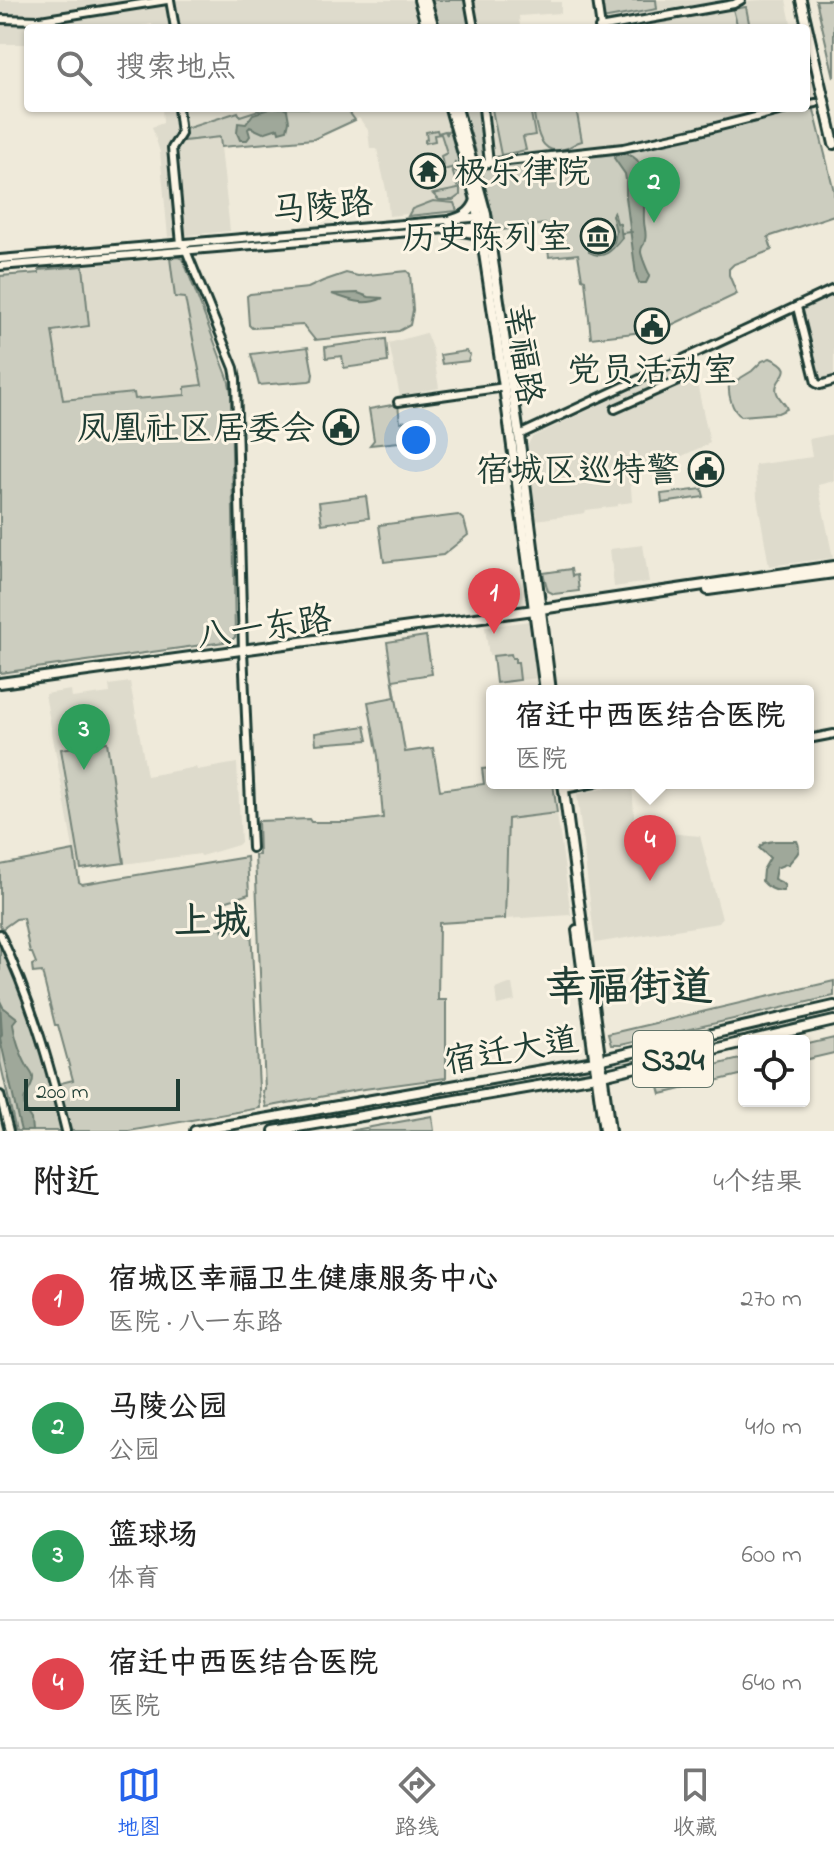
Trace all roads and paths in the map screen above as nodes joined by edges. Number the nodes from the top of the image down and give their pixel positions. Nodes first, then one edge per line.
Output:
1 (168, 0) edge
2 (419, 0) edge
3 (426, 0) edge
4 (469, 0) edge
5 (597, 0) edge
6 (741, 0) edge
7 (804, 0) edge
8 (0, 19) edge
9 (174, 24) edge
10 (426, 24) edge
11 (433, 24) edge
12 (473, 24) edge
13 (600, 24) edge
14 (622, 24) edge
15 (809, 24) edge
16 (810, 29) edge
17 (816, 103) dead end
18 (810, 104) edge
19 (178, 112) edge
20 (451, 112) edge
21 (458, 112) edge
22 (483, 112) edge
23 (774, 112) edge
24 (834, 120) edge
25 (834, 144) edge
26 (489, 163) junction
27 (471, 165) junction
28 (476, 200) junction
29 (483, 221) junction
30 (449, 225) junction
31 (182, 243) junction
32 (483, 249) junction
33 (186, 251) junction
34 (0, 259) edge
35 (0, 266) edge
36 (834, 289) edge
37 (797, 307) junction
38 (680, 380) dead end
39 (834, 381) edge
40 (508, 386) junction
41 (398, 402) dead end
42 (615, 409) dead end
43 (519, 435) junction
44 (834, 566) edge
45 (834, 573) edge
46 (538, 612) junction
47 (243, 652) junction
48 (547, 685) edge
49 (0, 686) edge
50 (834, 734) edge
51 (814, 738) edge
52 (563, 789) edge
53 (252, 848) dead end
54 (0, 934) edge
55 (834, 1006) edge
56 (834, 1021) edge
57 (772, 1035) edge
58 (738, 1043) edge
59 (597, 1060) junction
60 (599, 1076) junction
61 (0, 1095) edge
62 (9, 1131) edge
63 (66, 1131) edge
64 (195, 1131) edge
65 (274, 1131) edge
66 (604, 1131) edge
67 (610, 1131) edge

1 - 8 street
1 - 9 street
2 - 10 main road
3 - 11 main road
4 - 12 street
5 - 13 street
6 - 14 street
7 - 15 main road
7 - 24 main road
16 - 25 main road
17 - 18 street
19 - 31 street
20 - 27 main road, 幸福路
21 - 27 main road, 幸福路
22 - 26 street
23 - 26 street
26 - 27 street
27 - 28 main road, 幸福路
27 - 29 main road, 幸福路
28 - 29 main road, 幸福路
28 - 30 main road
29 - 30 street, 马陵路
29 - 32 main road, 幸福路
29 - 40 main road, 幸福路
30 - 31 street, 马陵路
30 - 32 main road
30 - 33 street, 马陵路
31 - 33 street
31 - 34 street, 马陵路
32 - 40 main road, 幸福路
33 - 35 street, 马陵路
33 - 47 street
36 - 37 street
37 - 39 street
37 - 43 street
38 - 42 street
40 - 41 street
40 - 43 main road, 幸福路
40 - 46 main road, 幸福路
43 - 46 main road, 幸福路
44 - 46 main road
45 - 46 main road
46 - 47 main road, 八一东路
46 - 48 main road
47 - 49 main road, 八一东路
47 - 53 street
50 - 51 street
52 - 59 main road
54 - 63 street
55 - 59 main road, 宿迁大道 / S324
56 - 57 main road, 宿迁大道 / S324
58 - 60 main road, 宿迁大道 / S324
59 - 60 main road
59 - 64 main road, 宿迁大道 / S324
60 - 65 main road, 宿迁大道 / S324
60 - 66 main road
60 - 67 main road
61 - 62 street

